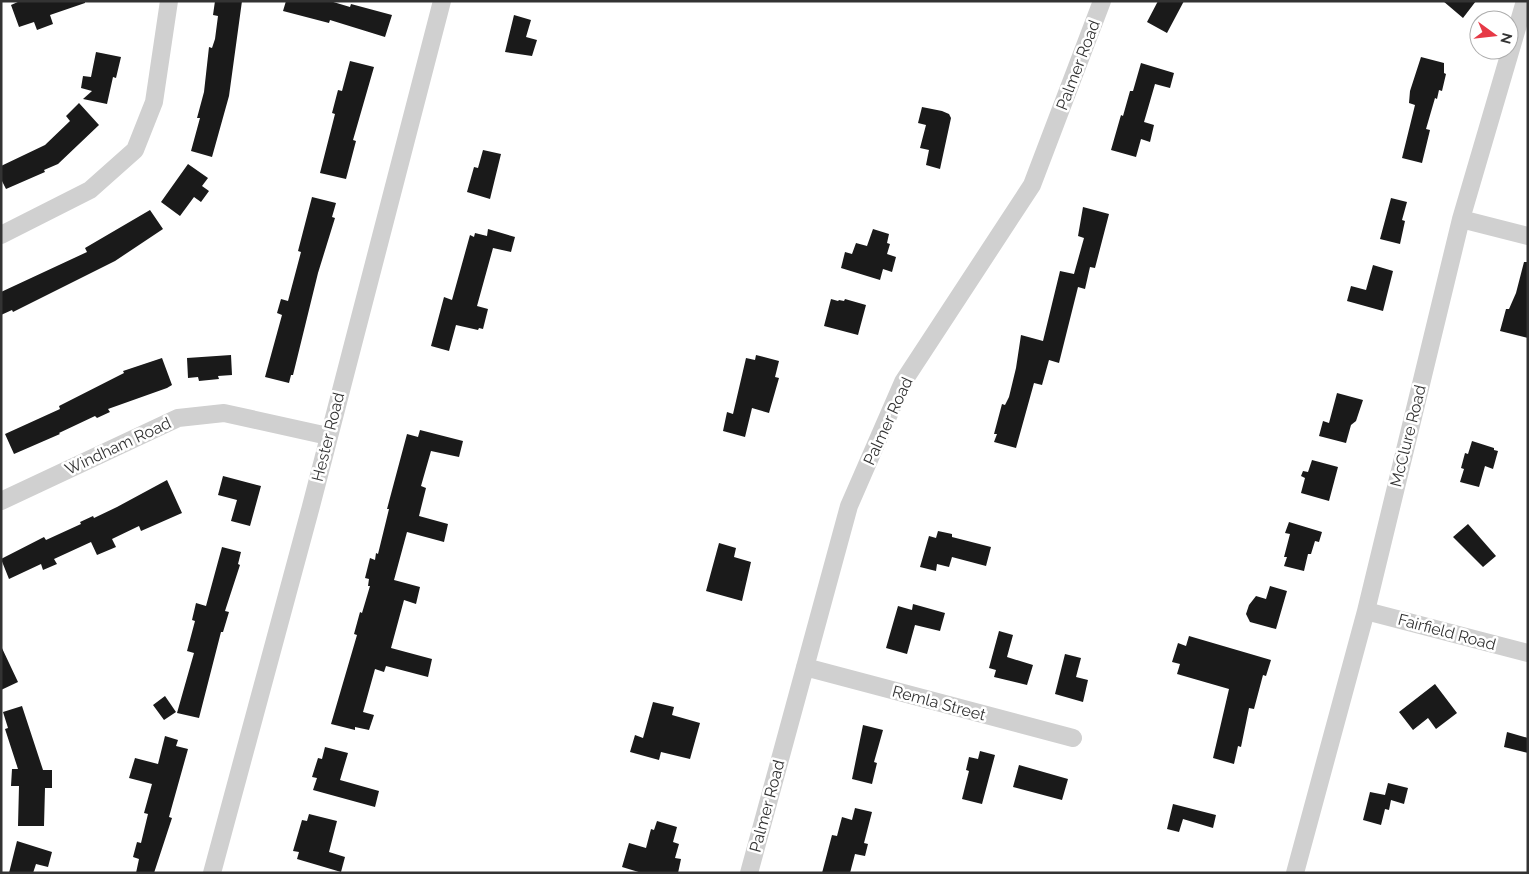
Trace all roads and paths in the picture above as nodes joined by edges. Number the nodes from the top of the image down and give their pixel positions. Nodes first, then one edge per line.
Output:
1 (169, 1) edge
2 (442, 1) edge
3 (1102, 1) edge
4 (1525, 1) edge
5 (1461, 219) junction
6 (1, 234) edge
7 (1528, 236) edge
8 (328, 436) junction
9 (1, 501) edge
10 (1366, 611) junction
11 (1528, 654) edge
12 (805, 667) junction
13 (1073, 738) dead end
14 (212, 873) edge
15 (750, 873) edge
16 (1295, 873) edge

1 - 6 street
2 - 8 street, Hester Road
3 - 12 street, Palmer Road
4 - 5 street, McClure Road
5 - 7 street
5 - 10 street, McClure Road
8 - 9 street, Windham Road
8 - 14 street, Hester Road
10 - 11 street, Fairfield Road
10 - 16 street, McClure Road
12 - 13 street, Remla Street
12 - 15 street, Palmer Road

